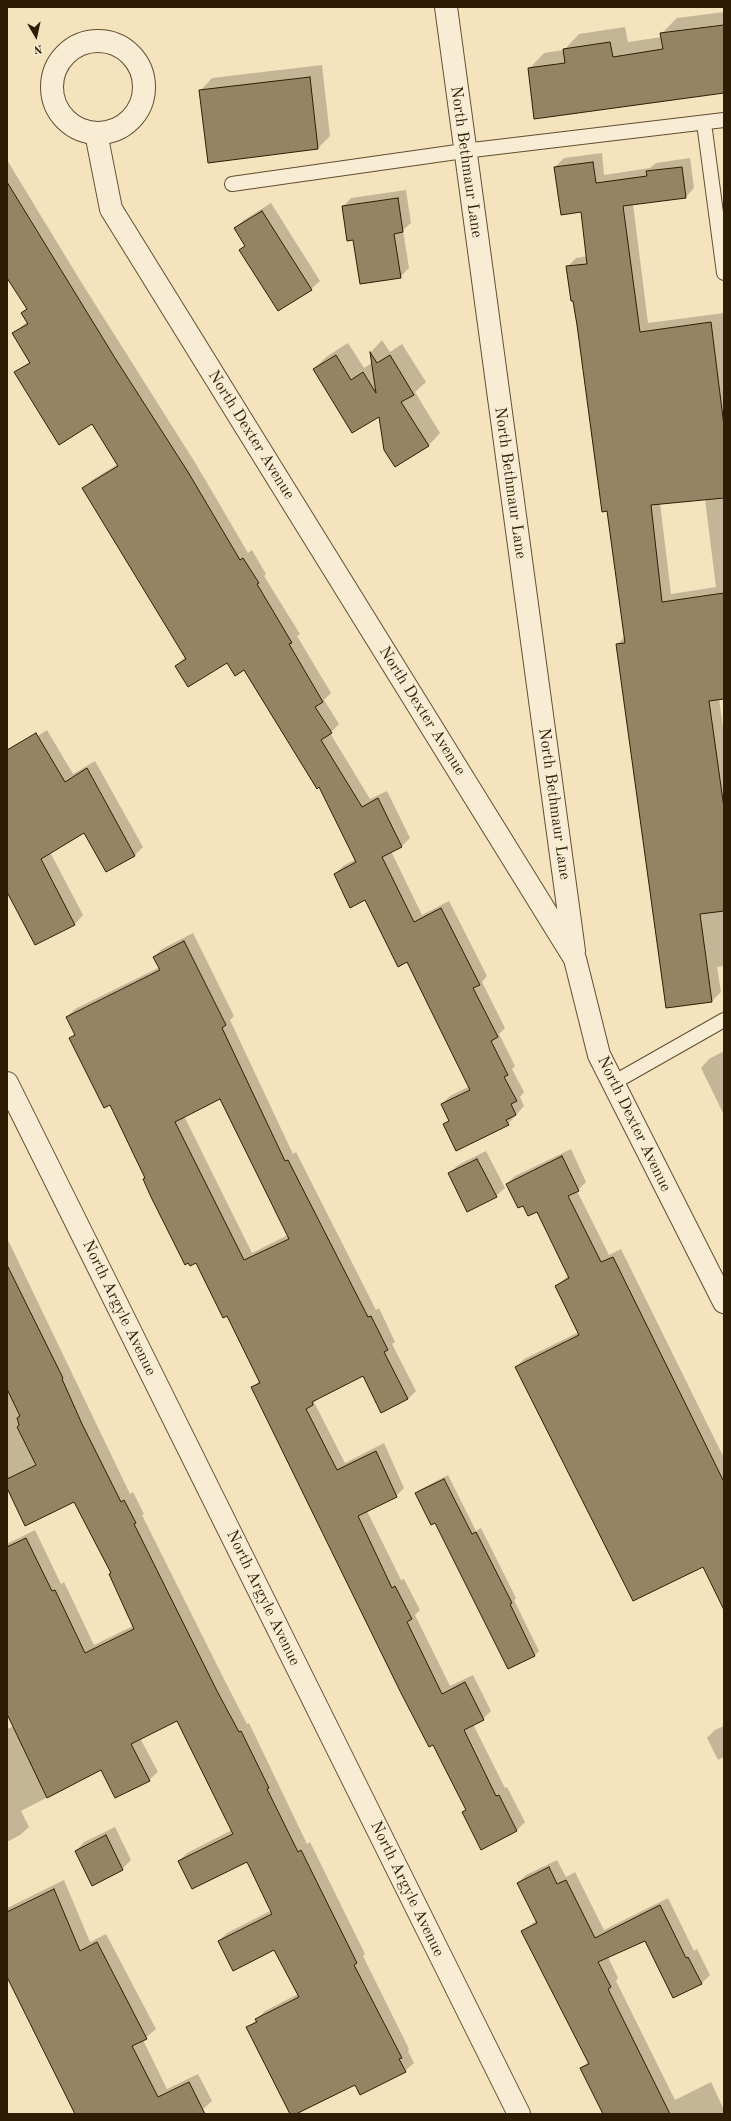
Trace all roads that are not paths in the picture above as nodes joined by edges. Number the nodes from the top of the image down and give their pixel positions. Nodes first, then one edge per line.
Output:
1 (446, 7) edge
2 (724, 120) edge
3 (704, 123) junction
4 (96, 132) junction
5 (464, 151) junction
6 (232, 184) dead end
7 (724, 273) edge
8 (575, 959) junction
9 (724, 1020) edge
10 (7, 1083) edge
11 (613, 1083) junction
12 (721, 1291) edge
13 (519, 2114) edge

1 - 5 street, North Bethmaur Lane
2 - 3 lane
3 - 5 lane
3 - 7 lane
4 - 4 street
4 - 8 street, North Dexter Avenue
5 - 6 lane
5 - 8 street, North Bethmaur Lane
8 - 11 street, North Dexter Avenue
9 - 11 lane
10 - 13 street, North Argyle Avenue
11 - 12 street, North Dexter Avenue

